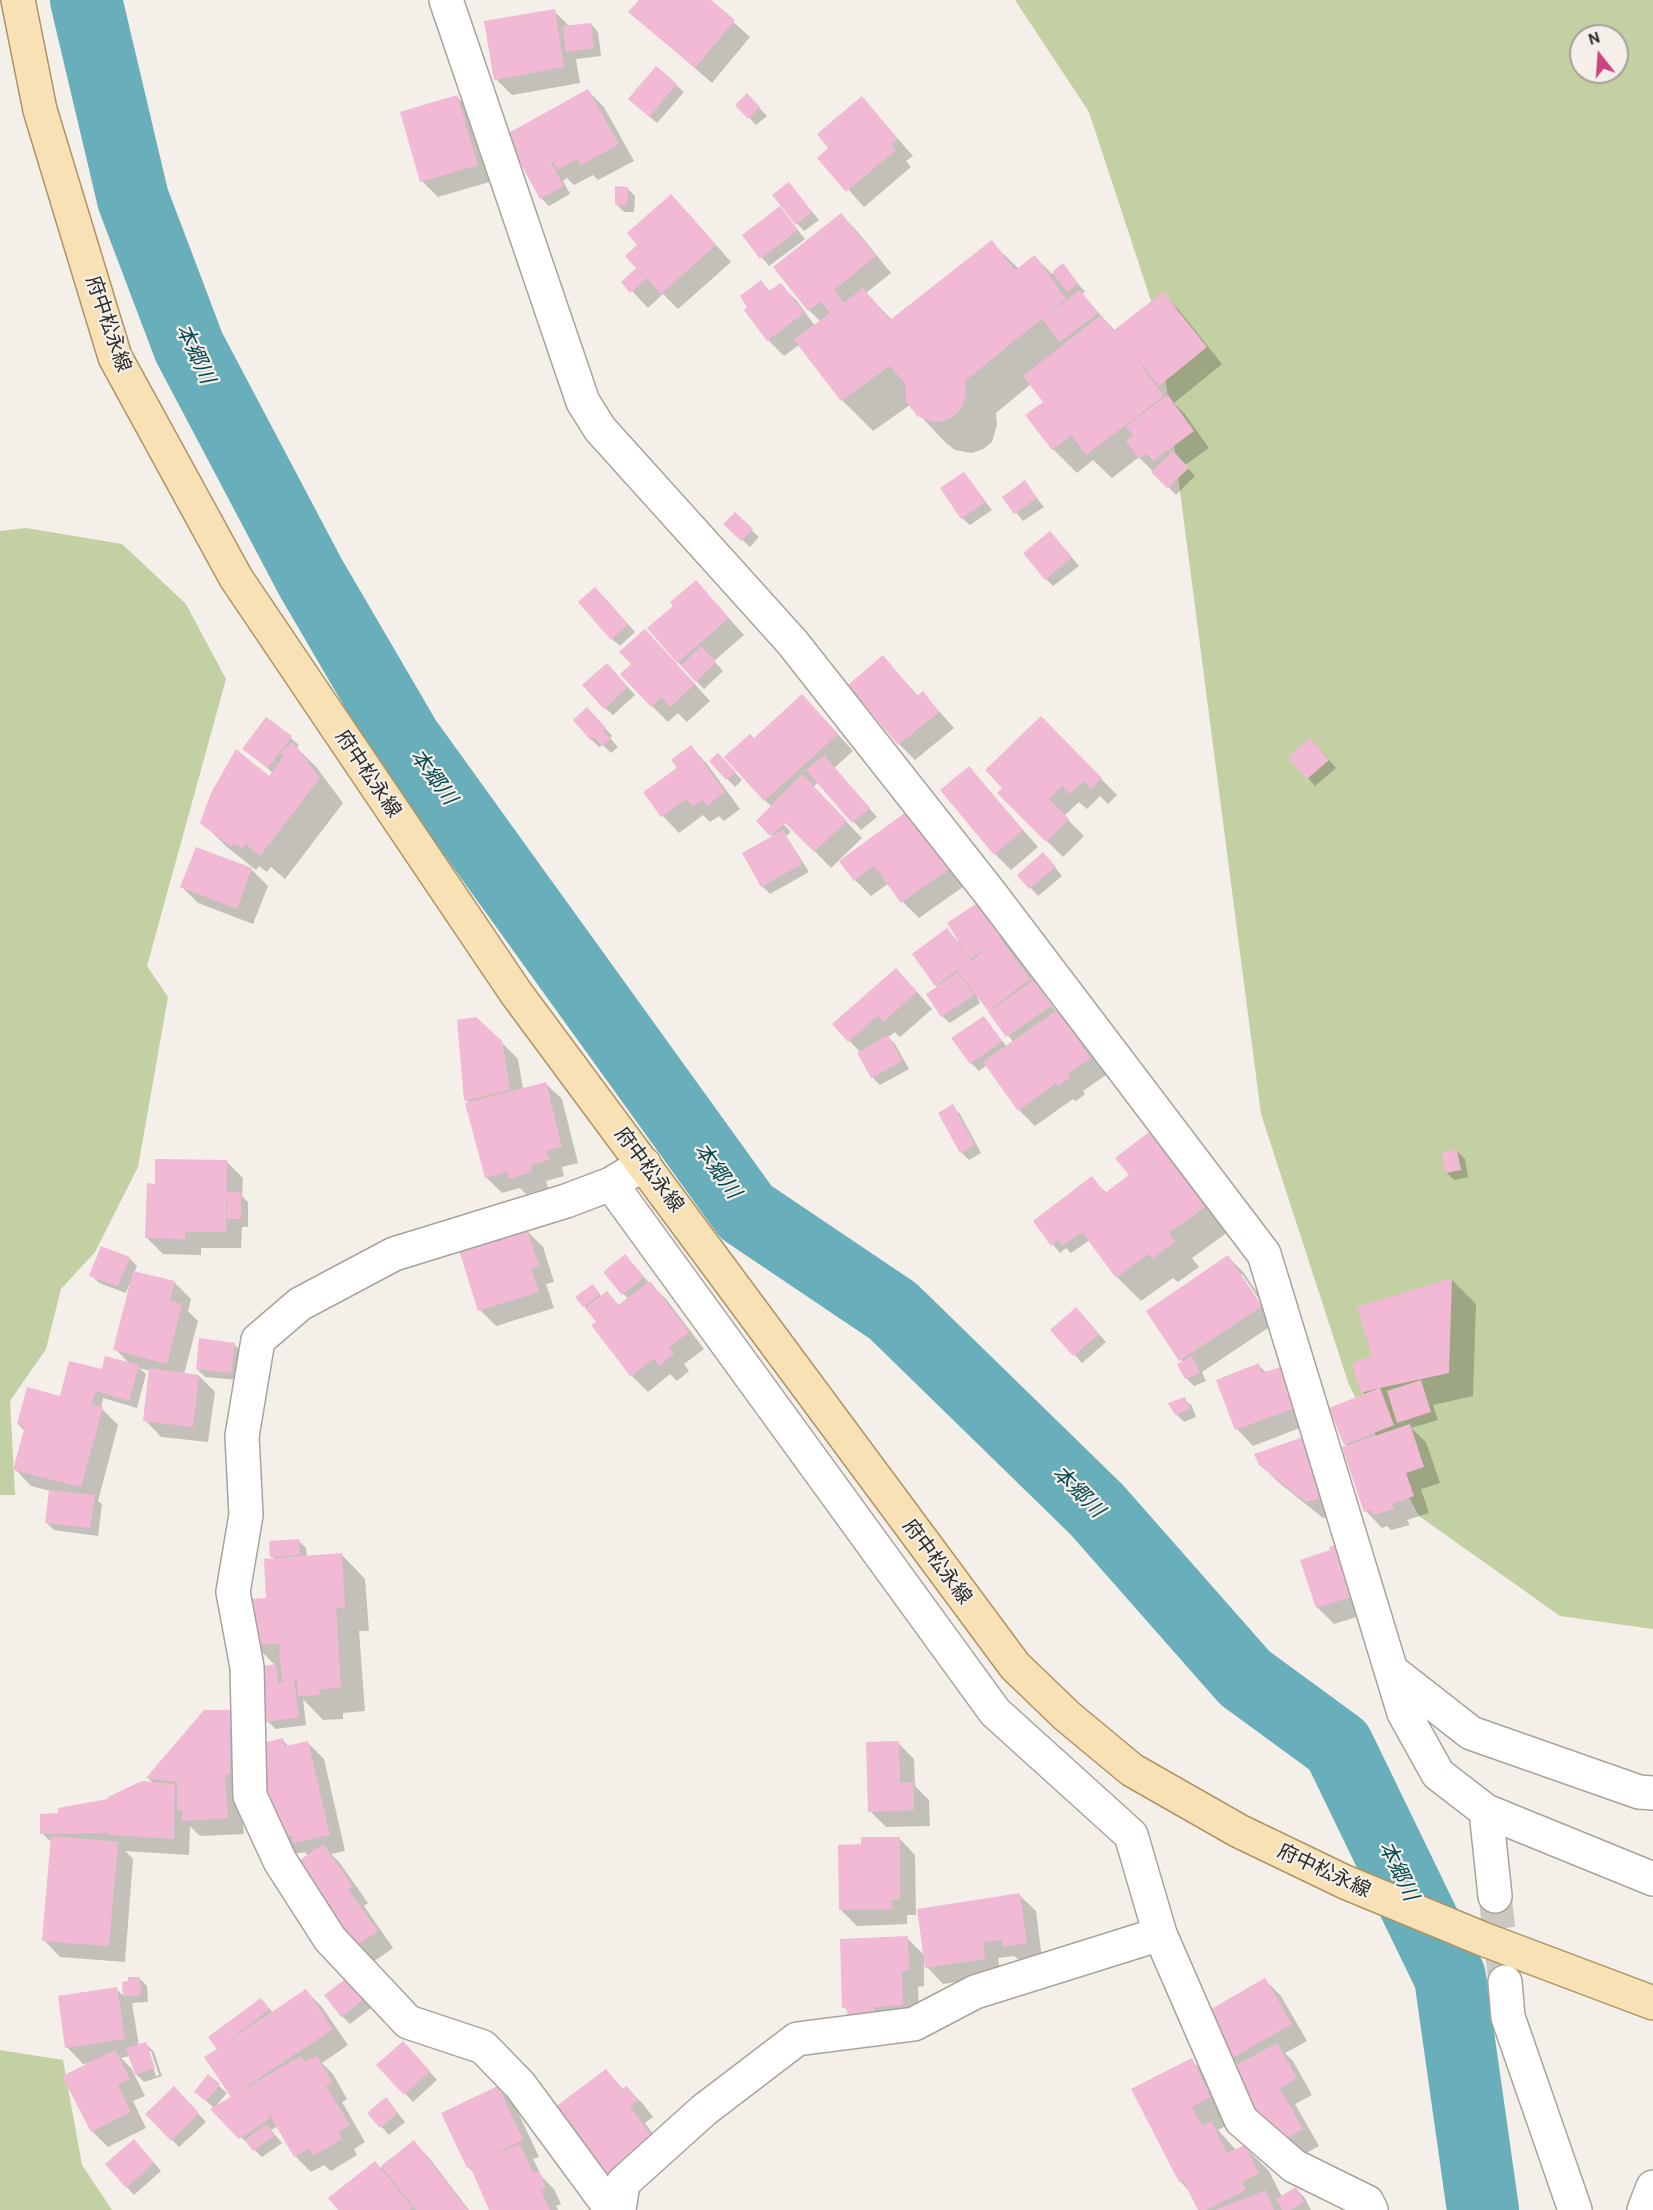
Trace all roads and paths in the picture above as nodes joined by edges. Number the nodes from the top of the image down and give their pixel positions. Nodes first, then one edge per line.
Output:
1 (18, 0) edge
2 (446, 0) edge
3 (644, 1164) junction
4 (611, 1184) junction
5 (1393, 1672) junction
6 (1653, 1793) edge
7 (1486, 1811) junction
8 (1653, 1880) edge
9 (1495, 1896) tunnel mouth
10 (1161, 1934) junction
11 (1504, 1982) tunnel mouth
12 (1653, 2003) edge
13 (1653, 2187) edge
14 (612, 2210) edge
15 (619, 2210) edge
16 (1371, 2210) edge
17 (1575, 2210) edge
18 (1644, 2210) edge

1 - 3 main road, 府中松永線
2 - 5 street
3 - 4 street
3 - 12 main road, 府中松永線
4 - 10 street
4 - 14 street
5 - 6 street
5 - 7 street
7 - 8 street
7 - 9 street
10 - 15 street
10 - 16 street
11 - 17 street
13 - 18 street

